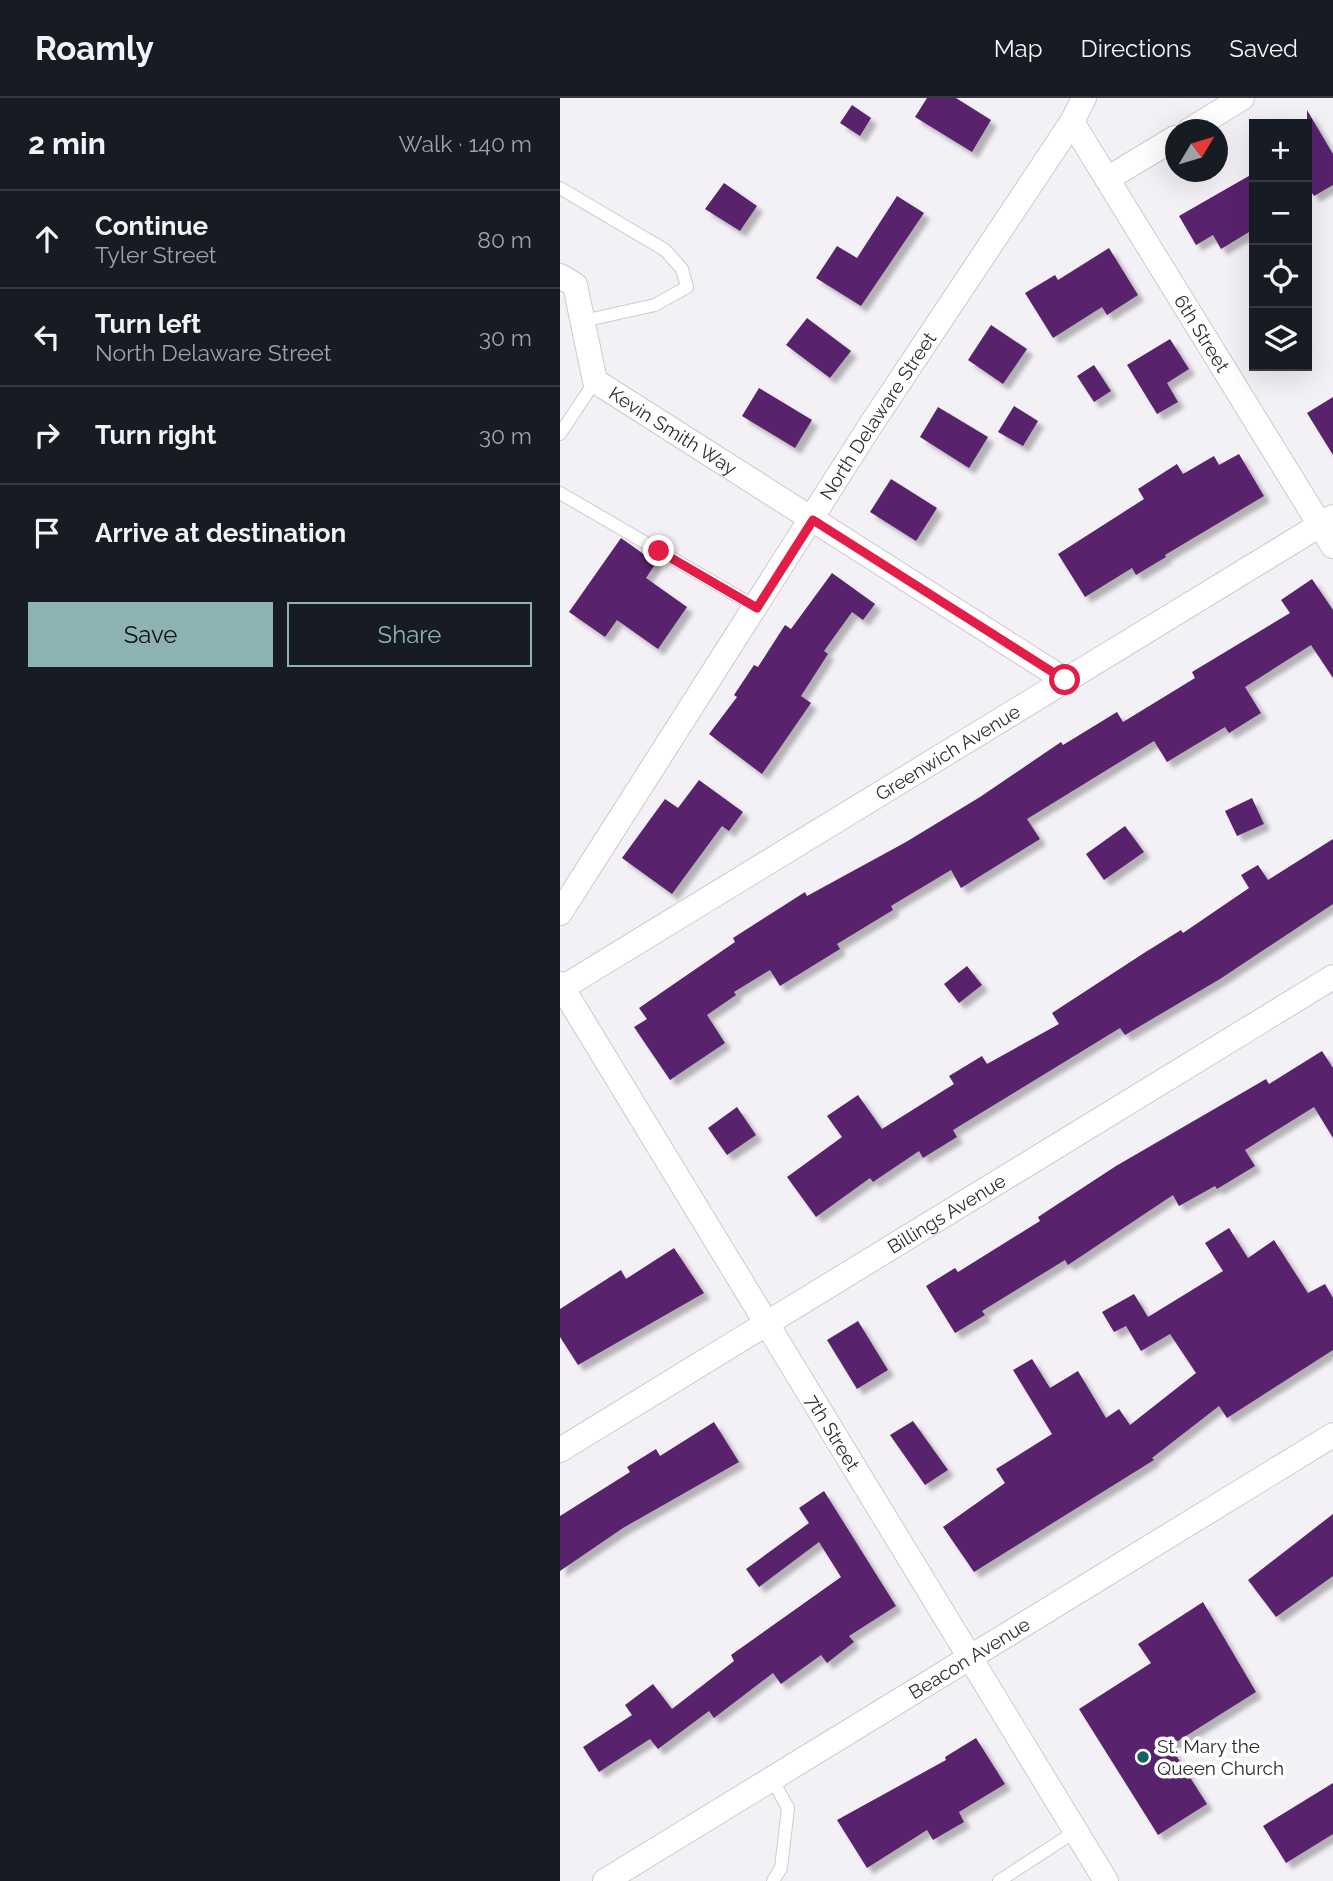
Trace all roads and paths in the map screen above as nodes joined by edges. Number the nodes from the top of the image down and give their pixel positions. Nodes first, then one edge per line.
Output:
1 (1084, 98) edge
2 (1242, 98) edge
3 (1207, 119) edge
4 (1072, 122) junction
5 (1165, 144) edge
6 (1107, 179) junction
7 (560, 188) edge
8 (560, 276) edge
9 (583, 321) junction
10 (596, 381) junction
11 (560, 434) edge
12 (560, 494) edge
13 (813, 520) junction
14 (1326, 521) edge
15 (1333, 546) edge
16 (757, 608) junction
17 (1065, 680) junction
18 (560, 913) edge
19 (1333, 977) edge
20 (561, 986) edge
21 (766, 1323) junction
22 (1333, 1435) edge
23 (560, 1450) edge
24 (970, 1658) junction
25 (772, 1779) junction
26 (1076, 1831) junction
27 (605, 1881) edge
28 (773, 1881) edge
29 (999, 1881) edge
30 (1106, 1881) edge

1 - 4 street, North Delaware Street
2 - 3 street
4 - 6 street, 6th Street
4 - 13 street, North Delaware Street
5 - 6 street
6 - 14 street, 6th Street
7 - 9 lane
8 - 9 street, Kevin Smith Way
9 - 10 street, Kevin Smith Way
10 - 11 lane
10 - 13 street, Kevin Smith Way
12 - 16 lane
13 - 16 street, North Delaware Street
13 - 17 street, Kevin Smith Way
14 - 15 street, 6th Street
14 - 17 street, Greenwich Avenue
16 - 18 street, North Delaware Street
17 - 20 street, Greenwich Avenue
19 - 21 street, Billings Avenue
20 - 21 street, 7th Street
21 - 23 street, Billings Avenue
21 - 24 street, 7th Street
22 - 24 street, Beacon Avenue
24 - 25 street, Beacon Avenue
24 - 26 street, 7th Street
25 - 27 street, Beacon Avenue
25 - 28 lane
26 - 29 lane
26 - 30 street, 7th Street

